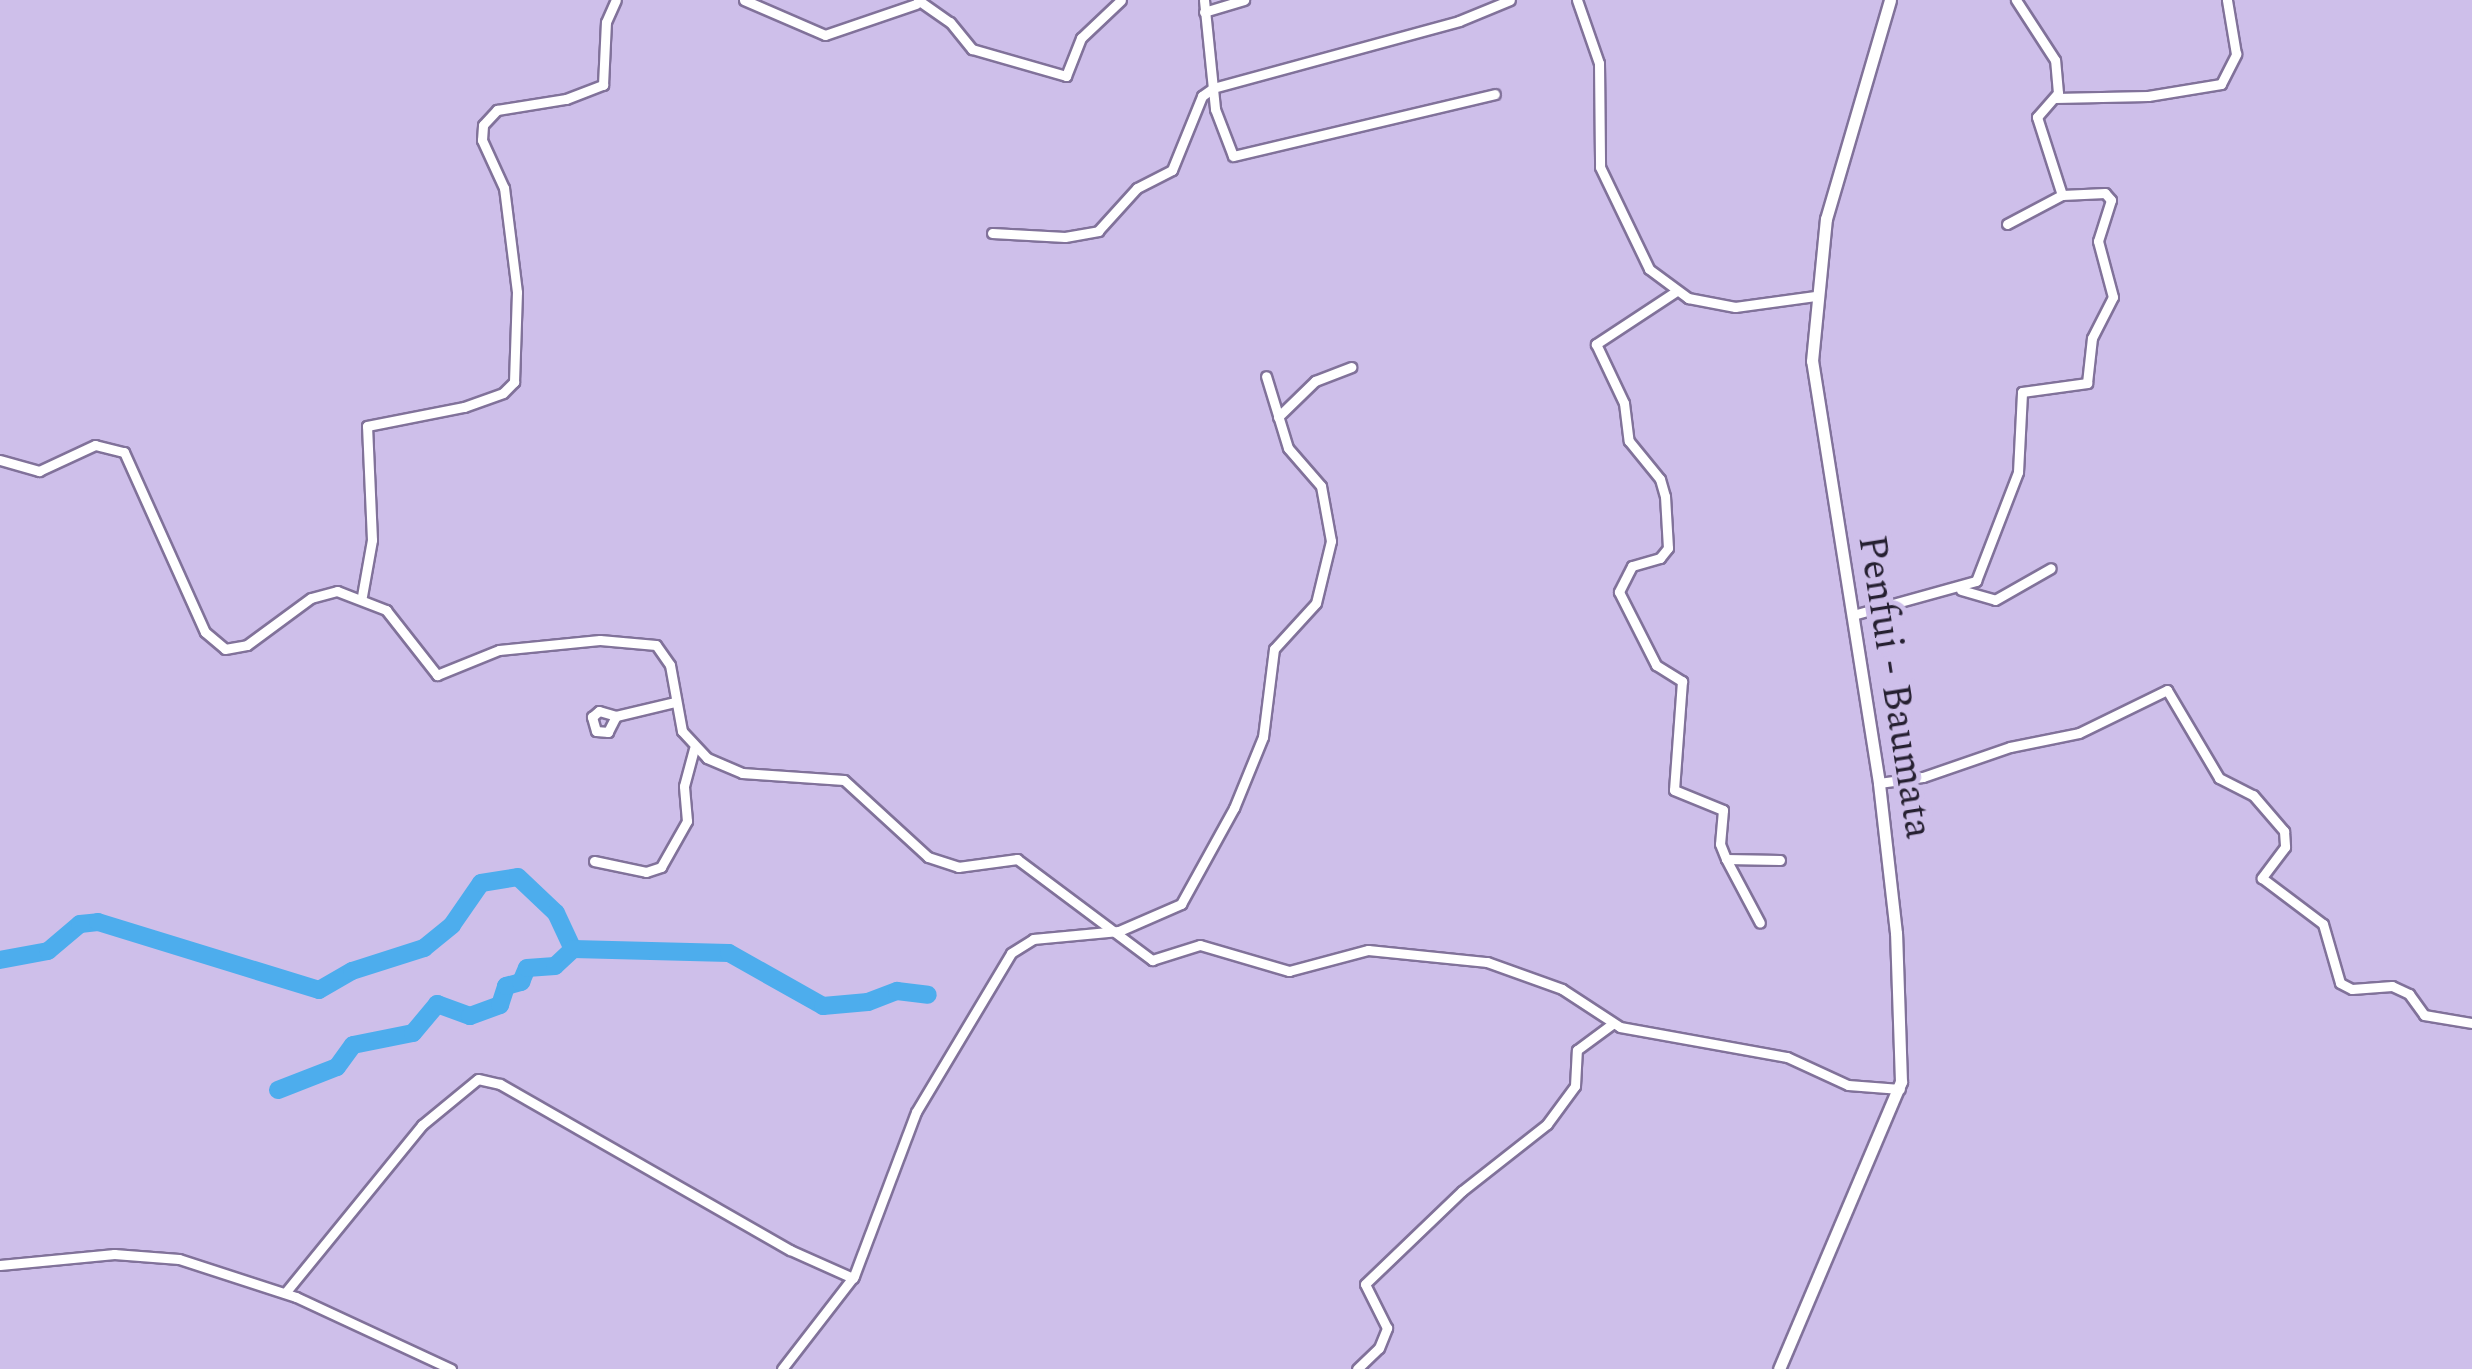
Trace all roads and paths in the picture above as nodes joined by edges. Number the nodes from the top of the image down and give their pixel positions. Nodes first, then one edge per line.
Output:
1 (616, 0) edge
2 (744, 0) edge
3 (1121, 0) edge
4 (1204, 0) edge
5 (1244, 0) edge
6 (1509, 0) edge
7 (1577, 0) edge
8 (1890, 0) edge
9 (2016, 0) edge
10 (2227, 0) edge
11 (917, 2) edge
12 (1204, 12) junction
13 (1213, 88) junction
14 (1496, 94) dead end
15 (2055, 98) junction
16 (2062, 195) junction
17 (2007, 224) dead end
18 (992, 233) dead end
19 (1675, 292) junction
20 (1815, 296) junction
21 (1351, 367) dead end
22 (1266, 376) dead end
23 (1278, 417) junction
24 (0, 460) edge
25 (2052, 568) dead end
26 (1961, 590) junction
27 (362, 596) junction
28 (1852, 615) junction
29 (675, 702) junction
30 (616, 716) dead end
31 (694, 748) junction
32 (1880, 782) junction
33 (1726, 859) junction
34 (1780, 860) dead end
35 (594, 861) dead end
36 (1760, 922) dead end
37 (1119, 931) junction
38 (2472, 1023) edge
39 (1612, 1024) junction
40 (1900, 1089) junction
41 (0, 1265) edge
42 (853, 1278) junction
43 (284, 1293) junction
44 (451, 1369) edge
45 (782, 1369) edge
46 (1356, 1369) edge
47 (1779, 1369) edge

1 - 27 street
2 - 11 street
3 - 11 street
4 - 12 street
5 - 12 street
6 - 13 street
7 - 19 street
8 - 20 street, Penfui - Baumata
9 - 15 street
10 - 15 street
12 - 13 street
13 - 14 street
13 - 18 street
15 - 16 street
16 - 17 street
16 - 26 street
19 - 20 street
19 - 33 street
20 - 28 street, Penfui - Baumata
21 - 23 street
22 - 23 street
23 - 37 street
24 - 27 street
25 - 26 street
26 - 28 street
27 - 29 street
28 - 32 street, Penfui - Baumata
29 - 30 street
29 - 31 street
31 - 35 street
31 - 37 street
32 - 38 street
32 - 40 street, Penfui - Baumata
33 - 34 street
33 - 36 street
37 - 39 street
37 - 42 street
39 - 40 street
39 - 46 street
40 - 47 street, Penfui - Baumata
41 - 43 street
42 - 43 street
42 - 45 street
43 - 44 street

